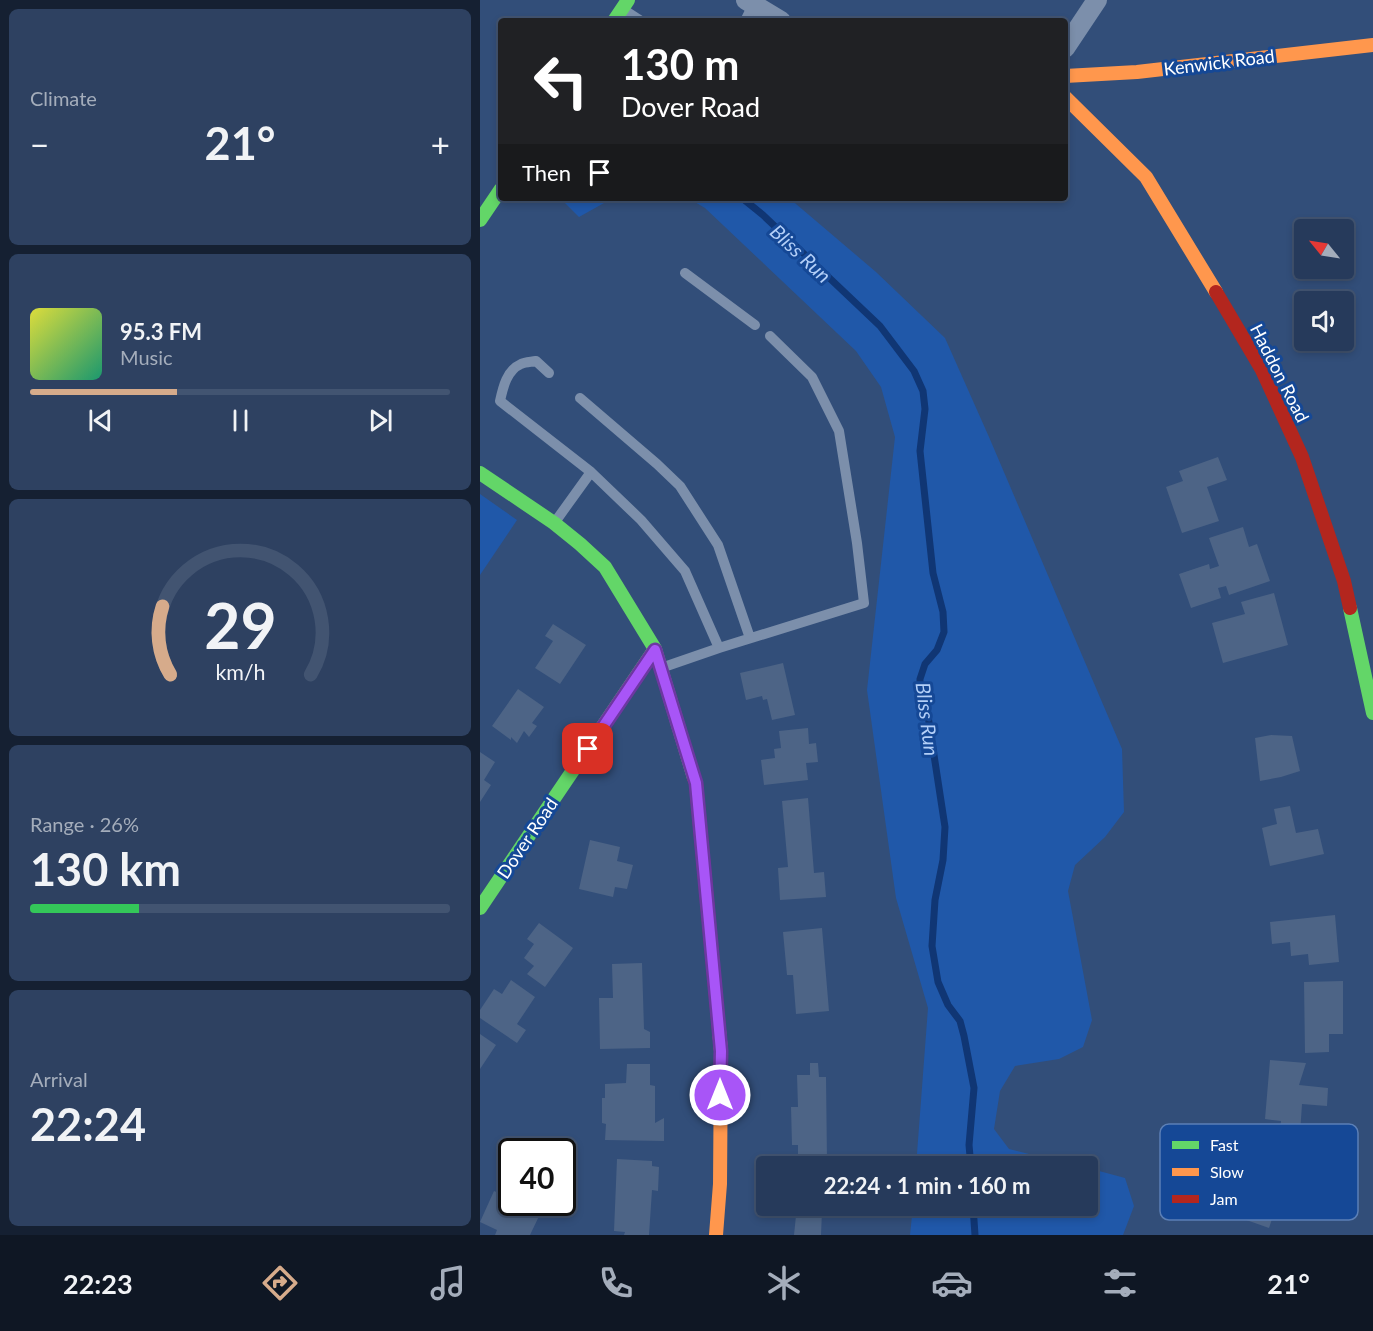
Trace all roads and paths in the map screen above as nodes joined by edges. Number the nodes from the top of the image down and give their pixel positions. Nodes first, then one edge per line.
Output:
1 (1097, 0) edge
2 (625, 4) edge
3 (748, 9) edge
4 (616, 18) edge
5 (638, 18) edge
6 (773, 18) edge
7 (1068, 44) edge
8 (1373, 45) edge
9 (1068, 76) edge
10 (1068, 100) edge
11 (498, 193) edge
12 (480, 220) edge
13 (685, 273) dead end
14 (755, 325) dead end
15 (770, 336) dead end
16 (549, 373) dead end
17 (580, 398) dead end
18 (480, 472) edge
19 (591, 472) junction
20 (554, 523) junction
21 (750, 638) junction
22 (719, 648) junction
23 (655, 650) junction
24 (661, 668) junction
25 (1373, 713) edge
26 (480, 908) edge
27 (716, 1235) edge

1 - 7 street
2 - 4 street
2 - 5 lane
3 - 6 street
8 - 9 street, Kenwick Road
10 - 25 street, Haddon Road
11 - 12 street
13 - 14 lane
15 - 21 lane
16 - 19 lane
17 - 21 lane
18 - 20 street
19 - 20 lane
19 - 22 lane
20 - 23 street
21 - 22 lane
22 - 24 lane
23 - 24 street
23 - 26 street, Dover Road
24 - 27 street

